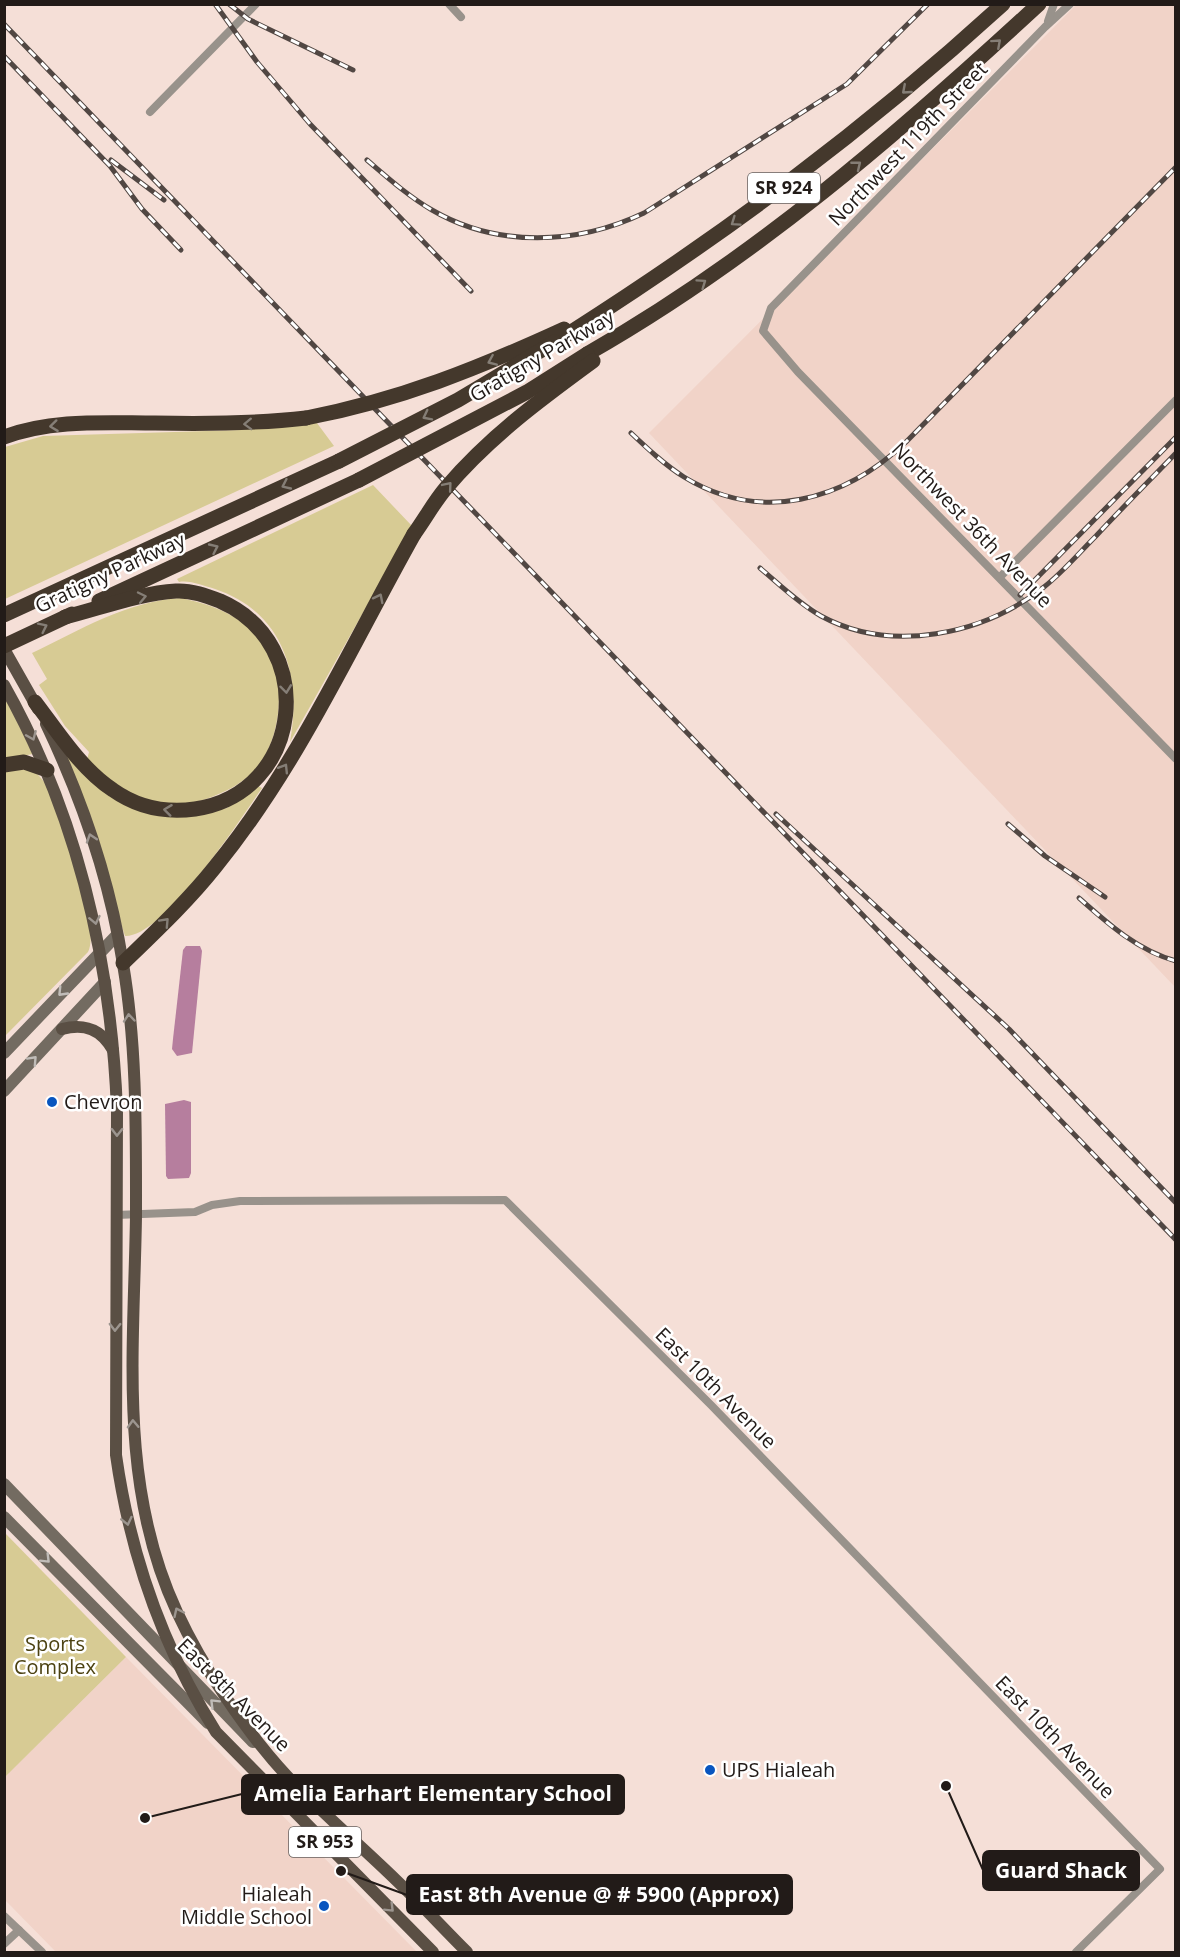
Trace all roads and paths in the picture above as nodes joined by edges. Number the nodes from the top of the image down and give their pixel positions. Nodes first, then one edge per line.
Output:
1 (256, 4) edge
2 (449, 4) edge
3 (1003, 4) edge
4 (1039, 4) edge
5 (1054, 4) edge
6 (1070, 4) edge
7 (461, 17) dead end
8 (1045, 27) junction
9 (150, 112) dead end
10 (771, 308) joint
11 (566, 331) junction
12 (590, 357) junction
13 (1176, 400) edge
14 (4, 437) edge
15 (1000, 577) junction
16 (6, 615) edge
17 (65, 617) junction
18 (4, 647) edge
19 (4, 685) edge
20 (35, 702) junction
21 (1176, 759) edge
22 (4, 765) edge
23 (46, 770) junction
24 (117, 935) junction
25 (102, 951) junction
26 (123, 963) junction
27 (105, 982) junction
28 (62, 1029) junction
29 (115, 1052) junction
30 (4, 1053) edge
31 (4, 1091) edge
32 (116, 1215) junction
33 (136, 1215) junction
34 (4, 1484) edge
35 (4, 1517) edge
36 (183, 1672) junction
37 (216, 1732) junction
38 (286, 1774) junction
39 (334, 1821) junction
40 (318, 1836) junction
41 (4, 1916) edge
42 (19, 1930) junction
43 (4, 1944) edge
44 (42, 1953) edge
45 (433, 1953) edge
46 (467, 1953) edge
47 (1076, 1953) edge

1 - 9 street
2 - 7 street
3 -> 11 highway, Gratigny Parkway / SR 924
12 -> 4 highway, Gratigny Parkway / SR 924
5 - 8 street
6 - 8 street, Northwest 119th Street
8 - 10 street, Northwest 119th Street
10 - 15 street, Northwest 36th Avenue
11 -> 14 highway, bridge
11 -> 16 highway, Gratigny Parkway, bridge
17 -> 12 highway, Gratigny Parkway, bridge
26 -> 12 highway, bridge
13 - 15 street
15 - 21 street, Northwest 36th Avenue
18 -> 17 highway, Gratigny Parkway
17 -> 20 highway
18 - 20 main road
19 -> 23 main road
24 -> 20 main road
22 - 23 highway
23 -> 25 main road
24 - 25 main road
24 - 26 main road
25 - 27 main road
25 -> 30 main road
26 - 27 main road
33 -> 26 main road
27 - 28 main road
27 - 29 main road
28 - 29 main road
31 -> 28 main road
29 -> 32 main road
32 - 33 street, East 10th Avenue
32 -> 36 main road
38 -> 33 main road
33 - 47 street, East 10th Avenue
34 - 36 main road, East 8th Avenue / SR 953
35 -> 37 main road, East 8th Avenue / SR 953
36 - 37 main road
38 -> 36 main road, East 8th Avenue / SR 953
37 - 40 main road, East 8th Avenue / SR 953
38 - 39 main road, East 8th Avenue / SR 953
39 - 40 main road
39 - 46 main road, East 8th Avenue / SR 953
40 -> 45 main road, East 8th Avenue / SR 953
41 - 42 street
42 - 43 street
42 - 44 street

